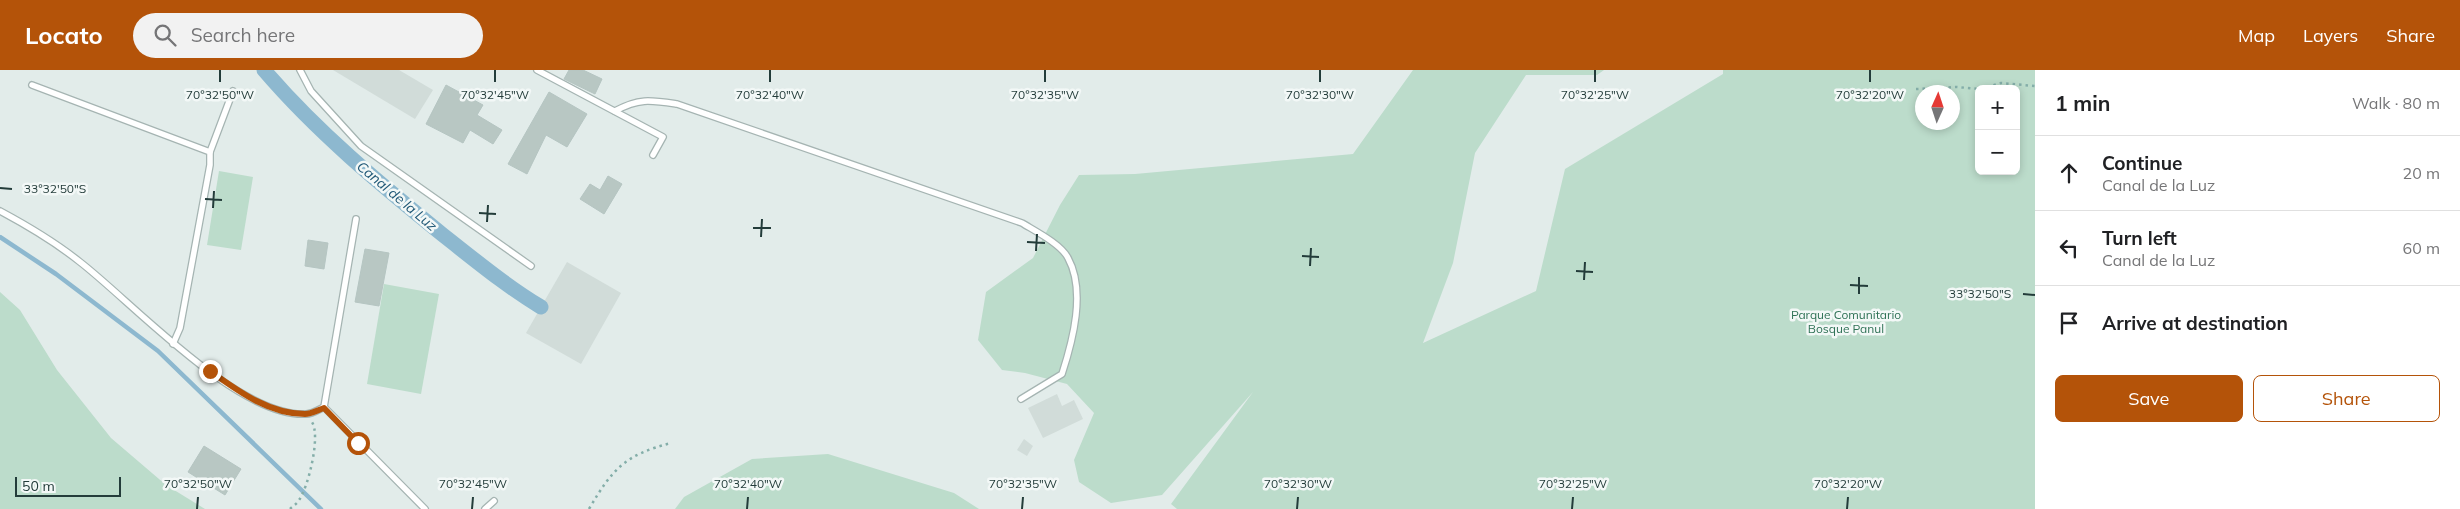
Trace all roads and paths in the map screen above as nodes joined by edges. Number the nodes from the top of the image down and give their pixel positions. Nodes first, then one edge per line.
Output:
1 (300, 70) edge
2 (537, 70) edge
3 (32, 84) dead end
4 (1994, 85) edge
5 (2035, 86) edge
6 (1960, 87) edge
7 (1975, 89) edge
8 (233, 91) dead end
9 (614, 110) junction
10 (210, 152) junction
11 (653, 155) dead end
12 (0, 211) edge
13 (356, 219) dead end
14 (531, 266) dead end
15 (173, 344) junction
16 (1021, 399) dead end
17 (324, 408) junction
18 (307, 414) junction
19 (671, 443) dead end
20 (494, 501) dead end
21 (290, 509) edge
22 (425, 509) edge
23 (485, 509) edge
24 (589, 509) edge

1 - 14 lane
2 - 9 lane
3 - 10 lane
4 - 5 path
6 - 7 path
8 - 10 lane
9 - 11 lane
9 - 16 lane
10 - 15 lane
12 - 15 lane
13 - 17 lane
15 - 18 lane
17 - 18 lane
17 - 22 lane
18 - 21 path
19 - 24 path
20 - 23 lane

